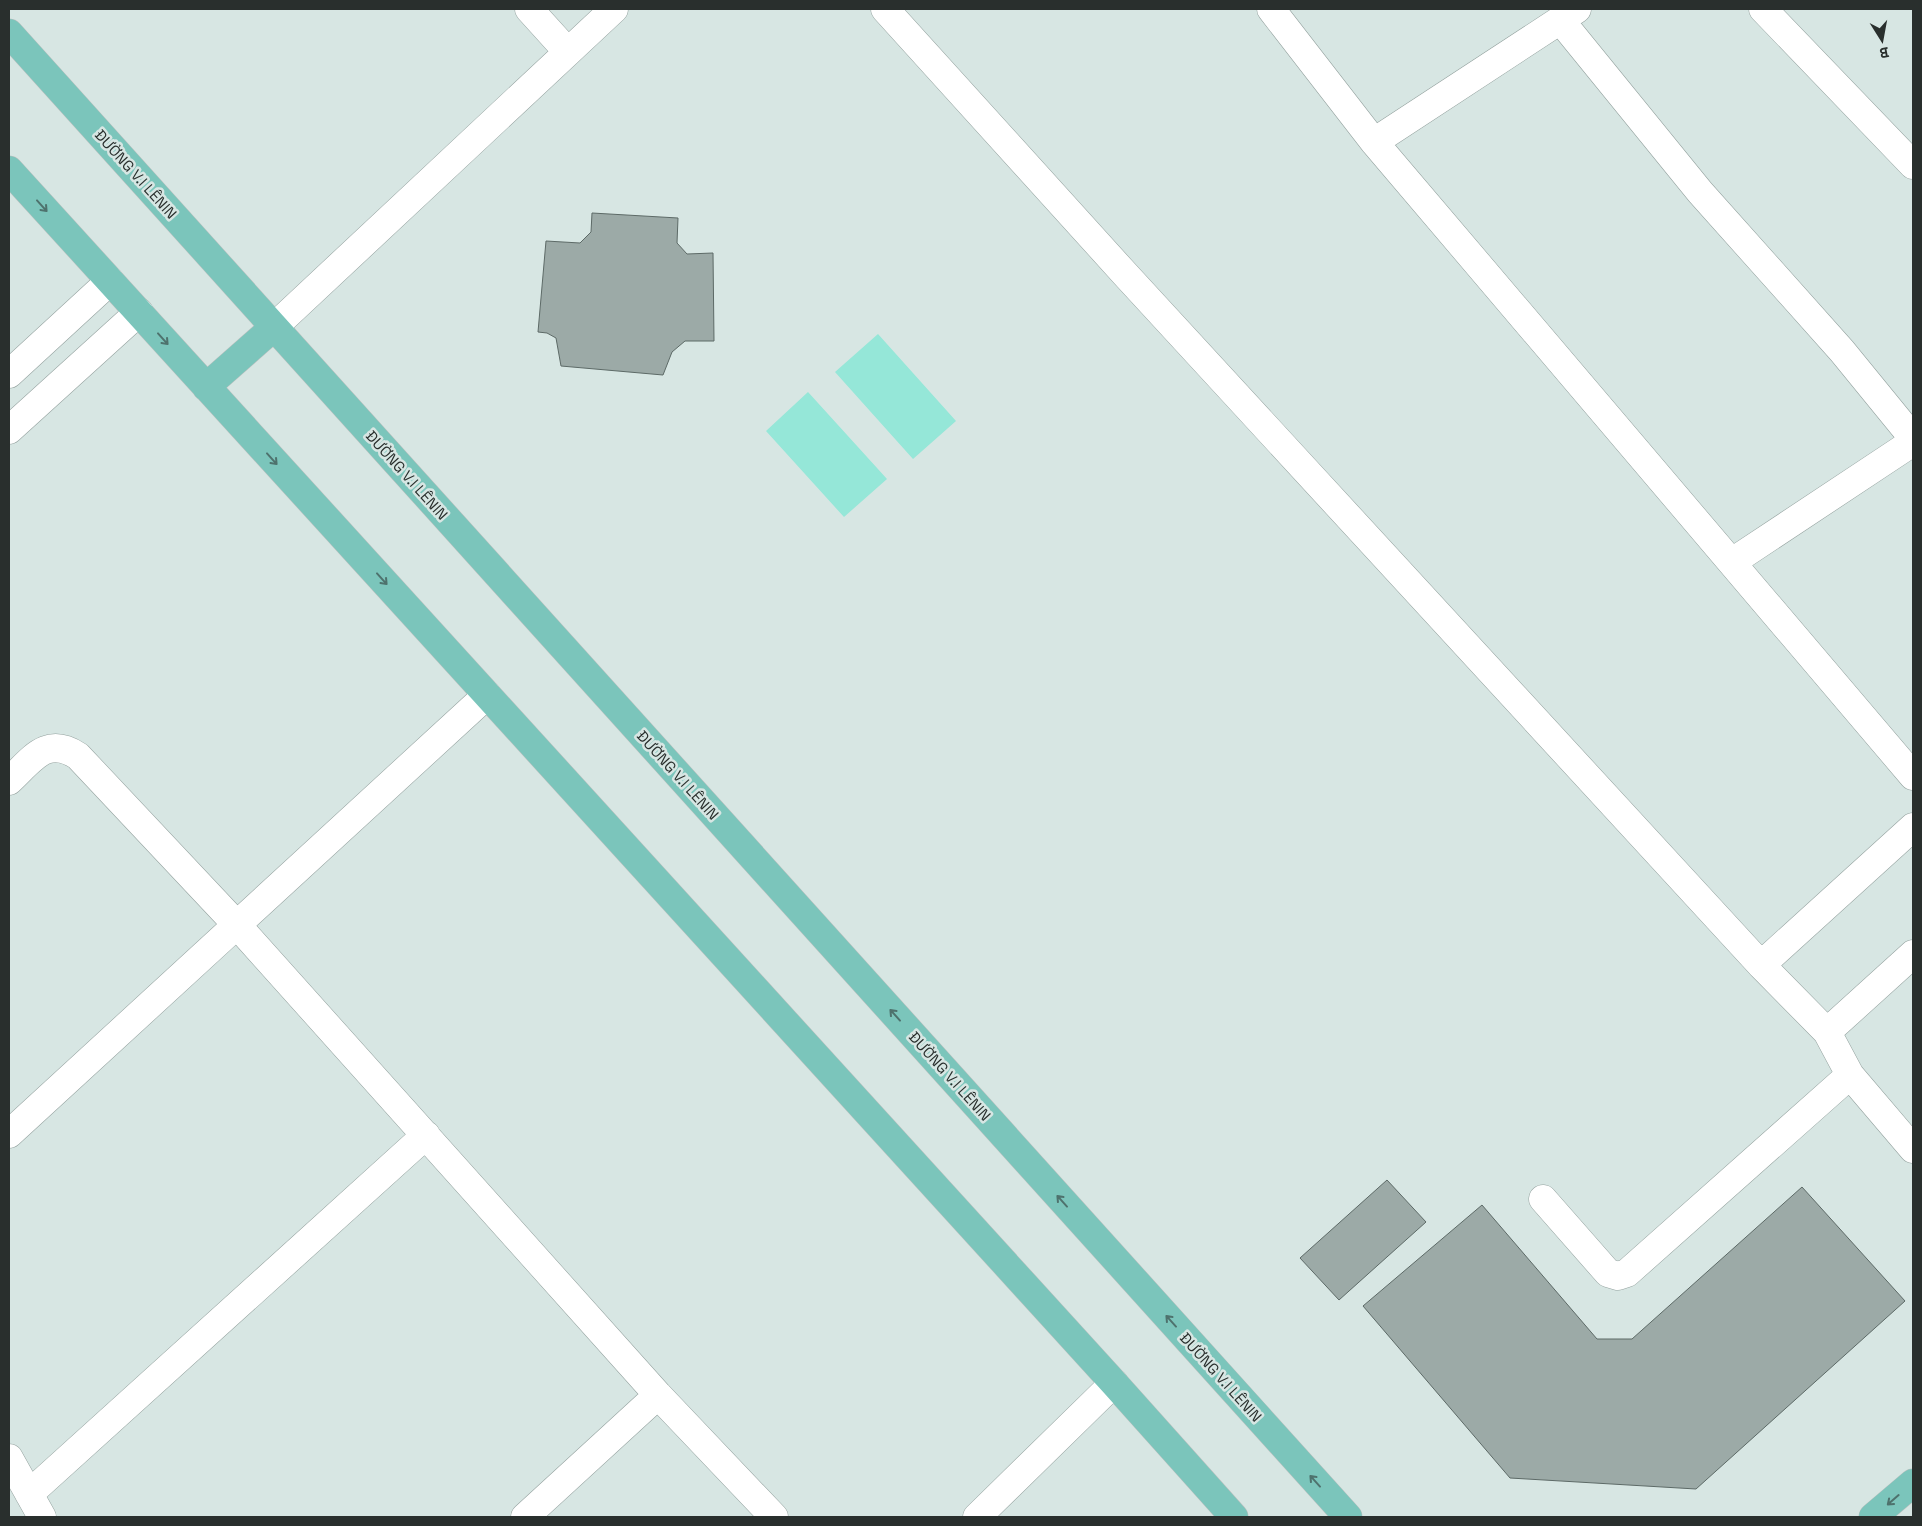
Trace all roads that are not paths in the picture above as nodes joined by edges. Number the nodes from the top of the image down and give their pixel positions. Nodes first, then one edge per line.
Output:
1 (529, 9) edge
2 (614, 9) edge
3 (885, 9) edge
4 (1271, 9) edge
5 (1763, 9) edge
6 (1569, 15) edge
7 (9, 34) edge
8 (567, 51) junction
9 (1374, 142) junction
10 (1913, 146) edge
11 (1913, 153) edge
12 (1913, 165) edge
13 (9, 170) edge
14 (110, 281) junction
15 (138, 312) junction
16 (274, 327) junction
17 (9, 374) edge
18 (206, 387) junction
19 (9, 430) edge
20 (1913, 438) edge
21 (1913, 442) edge
22 (1732, 562) junction
23 (487, 695) junction
24 (1913, 776) edge
25 (9, 781) edge
26 (1913, 827) edge
27 (237, 925) junction
28 (1913, 954) edge
29 (1761, 964) junction
30 (1827, 1032) junction
31 (1850, 1076) junction
32 (9, 1134) edge
33 (426, 1135) junction
34 (1913, 1149) edge
35 (1543, 1200) dead end
36 (1114, 1383) junction
37 (658, 1395) junction
38 (9, 1458) edge
39 (1913, 1483) edge
40 (29, 1494) junction
41 (42, 1517) edge
42 (525, 1517) edge
43 (774, 1517) edge
44 (977, 1517) edge
45 (1234, 1517) edge
46 (1348, 1517) edge
47 (1873, 1517) edge

1 - 8 street
2 - 8 street
3 - 29 street
4 - 9 street
5 - 12 street
6 - 9 street
6 - 20 street
7 - 16 main road, ĐƯỜNG V.I LÊNIN
8 - 16 street
9 - 22 street
10 - 11 street
13 -> 14 main road
14 - 15 main road
14 - 17 street
15 -> 18 main road
15 - 19 street
16 - 18 main road
46 -> 16 main road, ĐƯỜNG V.I LÊNIN
18 -> 23 main road
21 - 22 street
22 - 24 street
23 - 27 street
23 - 36 main road
25 - 27 street
26 - 29 street
27 - 32 street
27 - 33 street
28 - 30 street
29 - 30 street
30 - 31 street
31 - 34 street
31 - 35 street
33 - 37 street
33 - 40 street
36 - 44 street
36 - 45 main road
37 - 42 street
37 - 43 street
38 - 40 street
39 -> 47 main road
40 - 41 street

